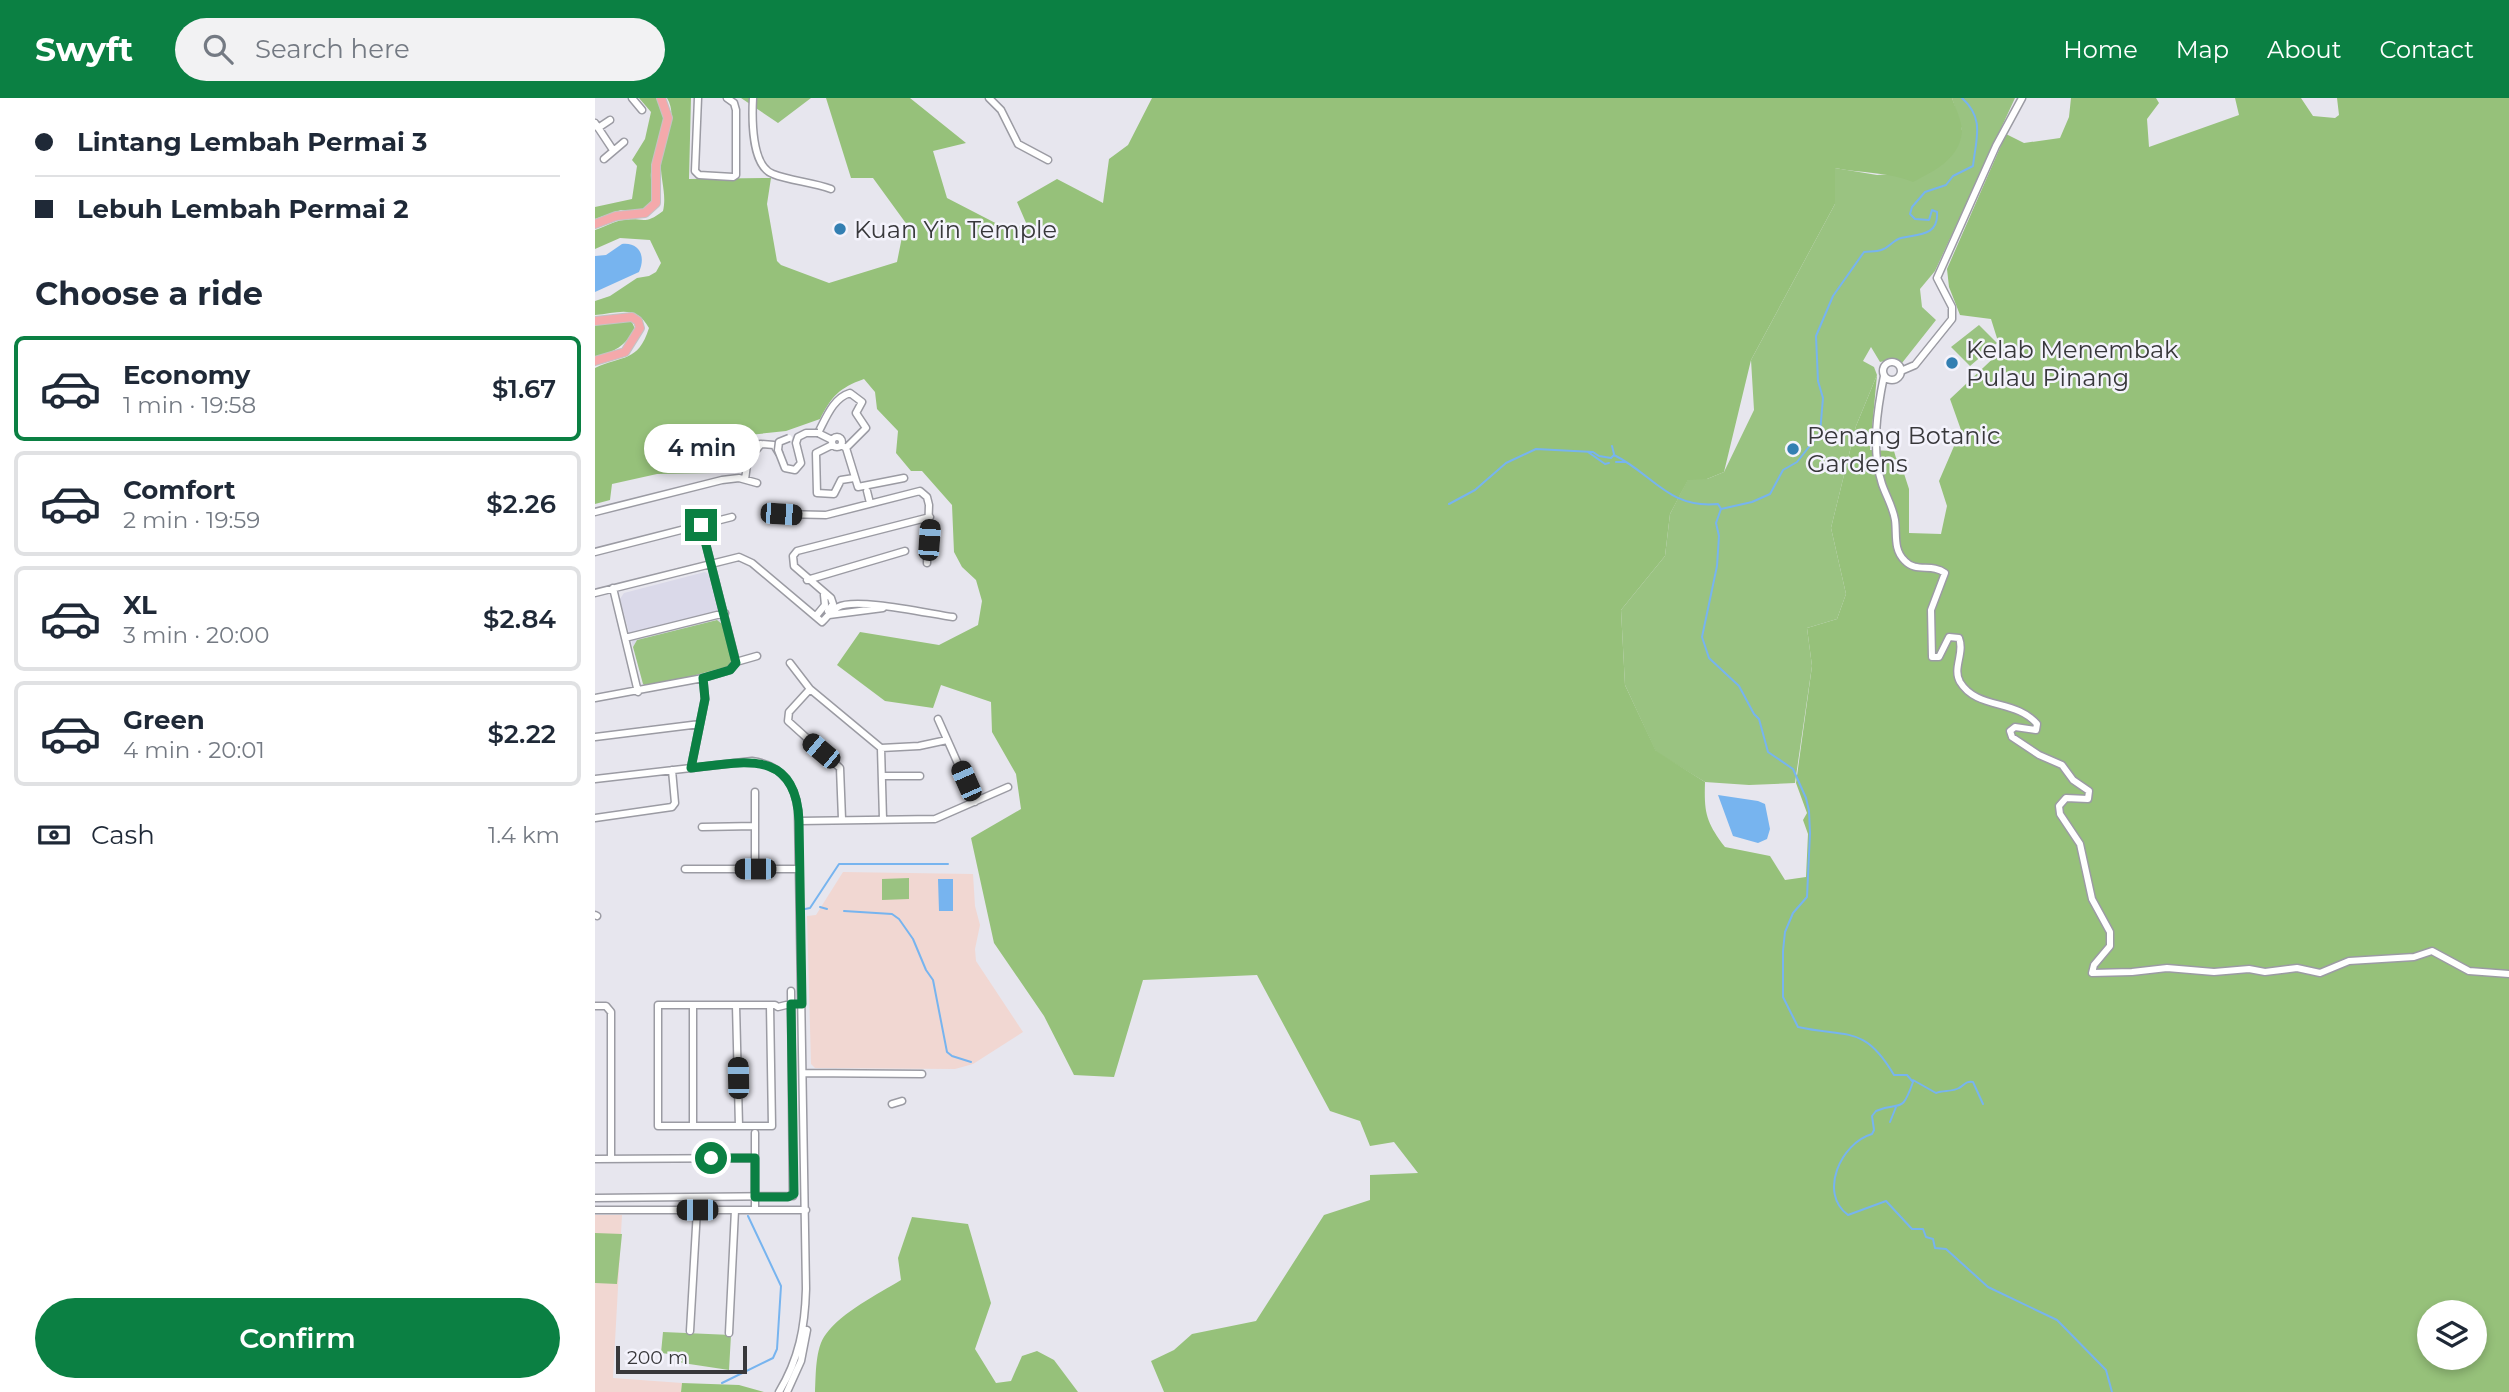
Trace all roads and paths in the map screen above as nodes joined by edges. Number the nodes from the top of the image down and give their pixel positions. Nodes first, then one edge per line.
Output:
1 (632, 98) edge
2 (661, 98) edge
3 (698, 98) edge
4 (727, 98) edge
5 (753, 98) edge
6 (989, 98) edge
7 (2022, 98) edge
8 (642, 110) dead end
9 (610, 120) dead end
10 (596, 126) edge
11 (624, 142) dead end
12 (613, 150) junction
13 (604, 159) dead end
14 (1048, 160) dead end
15 (831, 188) dead end
16 (595, 224) edge
17 (595, 321) edge
18 (595, 361) edge
19 (1901, 371) junction
20 (1884, 376) junction
21 (818, 433) junction
22 (832, 442) junction
23 (844, 447) junction
24 (854, 478) junction
25 (904, 478) dead end
26 (745, 479) junction
27 (757, 483) dead end
28 (867, 491) dead end
29 (870, 503) junction
30 (595, 512) edge
31 (781, 514) dead end
32 (732, 517) dead end
33 (930, 517) junction
34 (701, 525) junction
35 (905, 551) dead end
36 (595, 552) edge
37 (710, 562) junction
38 (927, 563) dead end
39 (662, 575) junction
40 (807, 580) junction
41 (665, 586) dead end
42 (613, 588) junction
43 (595, 593) edge
44 (725, 613) junction
45 (953, 617) dead end
46 (818, 618) junction
47 (625, 638) junction
48 (757, 656) dead end
49 (736, 663) junction
50 (790, 663) dead end
51 (703, 678) junction
52 (810, 689) junction
53 (638, 692) junction
54 (595, 698) edge
55 (938, 719) dead end
56 (700, 724) junction
57 (595, 737) edge
58 (947, 740) junction
59 (881, 748) junction
60 (691, 768) junction
61 (672, 770) junction
62 (882, 775) junction
63 (920, 776) dead end
64 (595, 779) edge
65 (1007, 787) dead end
66 (755, 792) dead end
67 (975, 802) junction
68 (595, 818) edge
69 (842, 819) junction
70 (883, 819) junction
71 (799, 821) junction
72 (755, 826) junction
73 (702, 827) dead end
74 (685, 869) dead end
75 (755, 869) junction
76 (798, 869) junction
77 (2509, 974) edge
78 (791, 991) dead end
79 (789, 1004) junction
80 (802, 1004) junction
81 (693, 1005) junction
82 (736, 1005) junction
83 (772, 1005) junction
84 (595, 1006) edge
85 (804, 1073) junction
86 (922, 1074) dead end
87 (902, 1101) dead end
88 (892, 1104) dead end
89 (693, 1126) junction
90 (739, 1126) junction
91 (755, 1133) dead end
92 (755, 1158) junction
93 (595, 1159) edge
94 (611, 1159) junction
95 (755, 1197) junction
96 (595, 1198) edge
97 (595, 1210) edge
98 (697, 1210) junction
99 (735, 1210) junction
100 (755, 1210) junction
101 (806, 1210) junction
102 (690, 1331) dead end
103 (729, 1333) dead end
104 (779, 1392) edge
105 (787, 1392) edge

1 - 8 street
2 - 16 main road
3 - 4 street
5 - 15 street
6 - 14 street
7 - 19 street
9 - 10 street
10 - 12 street
11 - 12 street
12 - 13 street
17 - 18 main road
19 - 20 street
19 - 20 street
20 - 77 street
21 - 22 street
21 - 23 street
21 - 26 street, bridge
22 - 23 street
22 - 24 street
23 - 24 street
24 - 25 street
26 - 27 street
26 - 30 street
28 - 29 street
29 - 31 street
29 - 33 street
32 - 34 street
33 - 38 street
33 - 40 street
34 - 36 street
34 - 37 street
35 - 40 street
37 - 39 street
37 - 44 street
37 - 46 street
39 - 41 street
39 - 42 street
40 - 46 street
42 - 43 street
42 - 47 street
44 - 47 street
44 - 49 street
45 - 46 street
47 - 53 street
48 - 49 street
49 - 51 street
50 - 52 street
51 - 53 street
51 - 56 street
52 - 59 street
52 - 69 street
53 - 54 street
55 - 58 street
56 - 57 street
56 - 60 street
58 - 59 street
58 - 67 street
59 - 62 street
60 - 61 street
60 - 71 street
61 - 64 street
61 - 68 street
62 - 63 street
62 - 70 street
65 - 67 street
66 - 72 street
67 - 70 street
69 - 70 street
69 - 71 street
71 - 76 street
72 - 73 street
72 - 75 street
74 - 75 street
75 - 76 street
76 - 80 street
78 - 79 street
79 - 80 street
79 - 83 street
79 - 95 street
80 - 85 street
81 - 82 street
81 - 89 street
81 - 89 street
82 - 83 street
82 - 90 street
83 - 90 street
84 - 94 street
85 - 86 street
85 - 101 street
87 - 88 street
89 - 90 street
91 - 92 street
92 - 94 street
92 - 95 street
93 - 94 street
95 - 96 street
95 - 100 street
97 - 98 street
98 - 99 street
98 - 102 street
99 - 100 street
99 - 103 street
100 - 101 street
101 - 104 street
101 - 105 street

